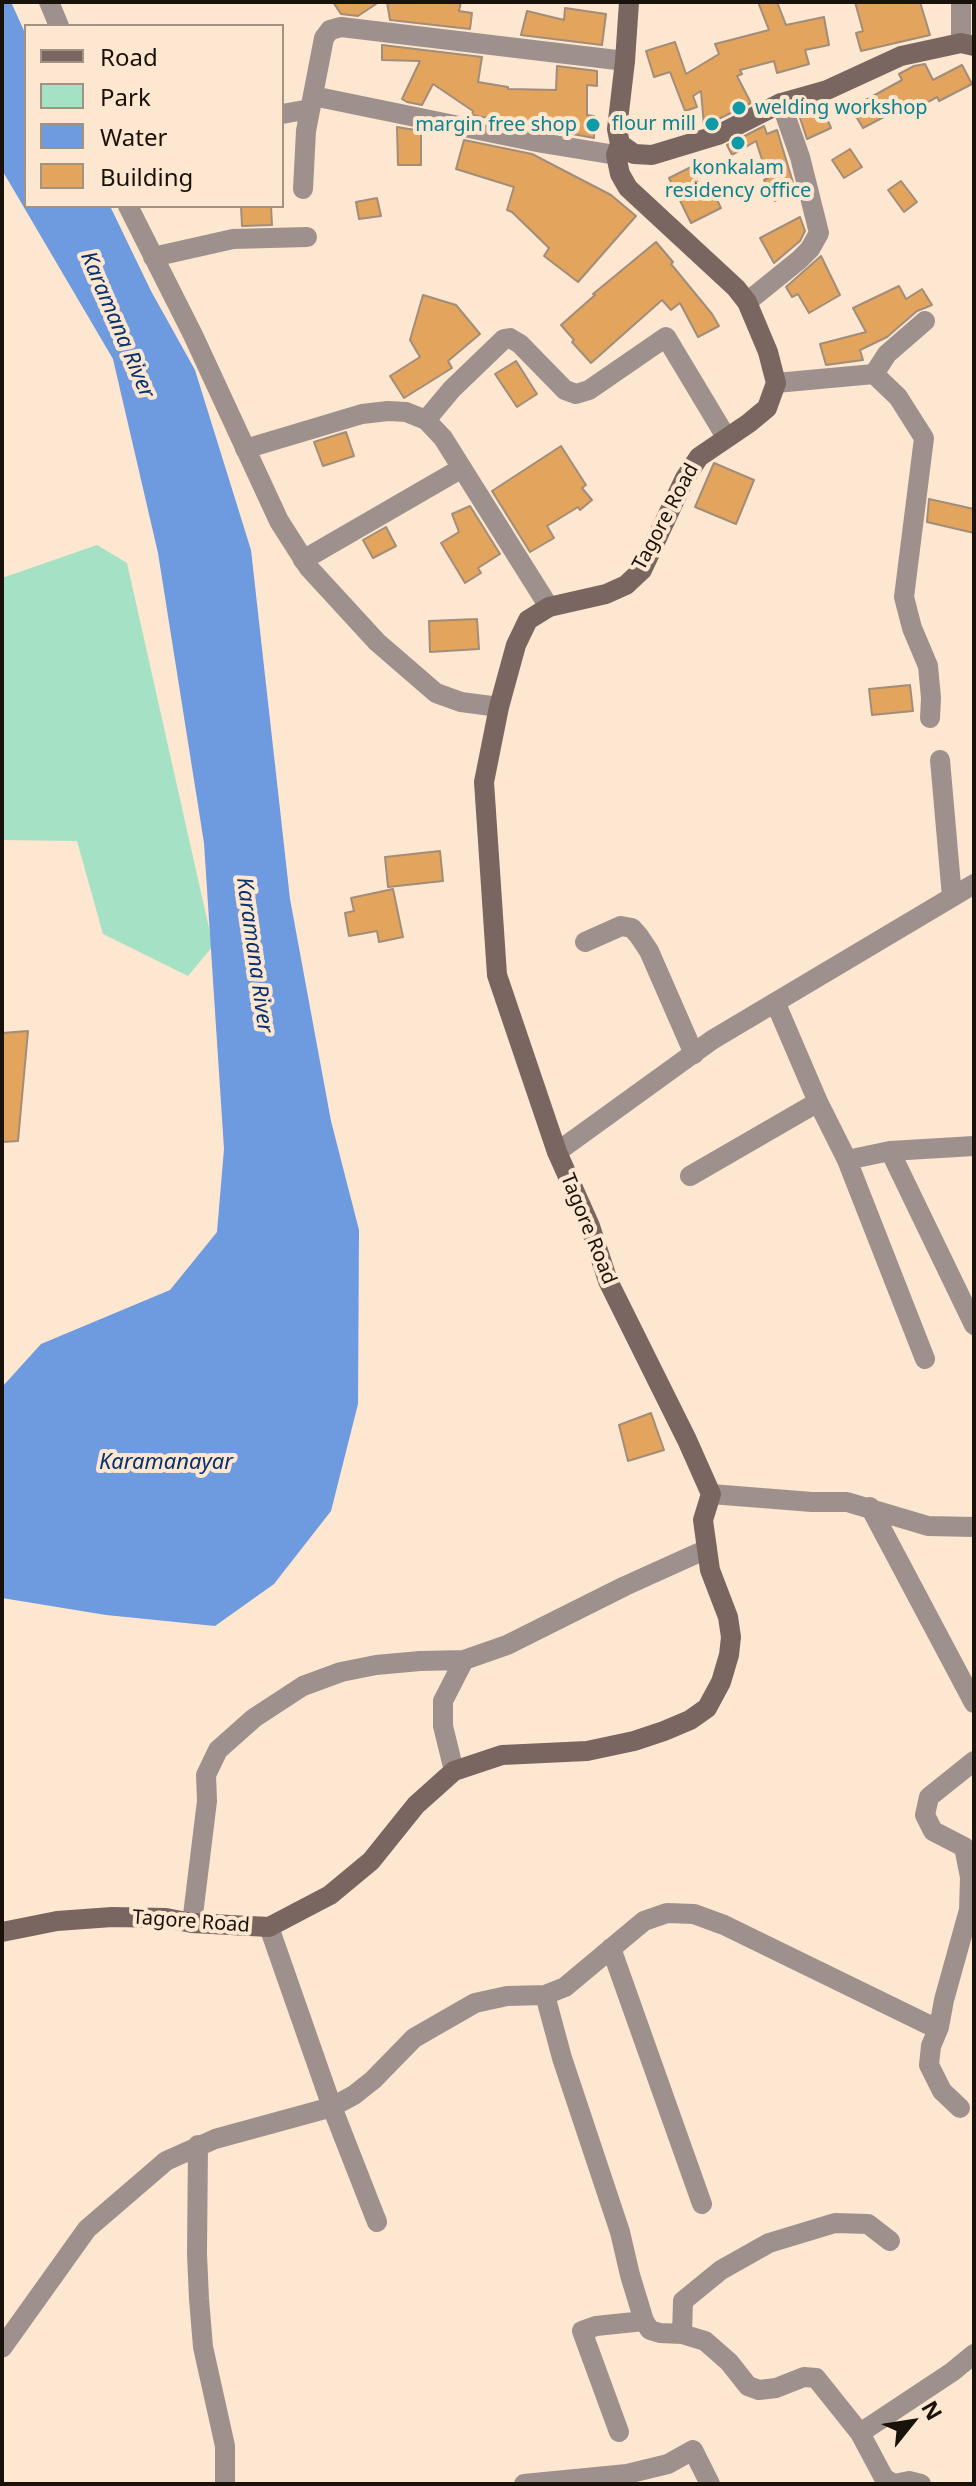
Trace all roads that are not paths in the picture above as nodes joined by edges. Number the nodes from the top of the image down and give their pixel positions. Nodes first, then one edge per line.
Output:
1 (49, 2) edge
2 (629, 2) edge
3 (961, 2) edge
4 (58, 24) edge
5 (968, 45) edge
6 (625, 61) junction
7 (312, 102) junction
8 (781, 103) junction
9 (284, 113) edge
10 (618, 149) junction
11 (303, 189) dead end
12 (129, 208) edge
13 (307, 237) dead end
14 (153, 257) junction
15 (747, 302) junction
16 (925, 321) dead end
17 (874, 374) junction
18 (776, 383) junction
19 (426, 420) junction
20 (726, 437) junction
21 (245, 449) junction
22 (462, 468) junction
23 (303, 560) junction
24 (549, 607) junction
25 (499, 707) junction
26 (930, 718) dead end
27 (940, 760) dead end
28 (974, 884) edge
29 (952, 897) junction
30 (585, 942) dead end
31 (776, 1004) junction
32 (694, 1054) junction
33 (818, 1102) junction
34 (974, 1146) edge
35 (890, 1151) junction
36 (557, 1152) junction
37 (847, 1160) junction
38 (690, 1176) dead end
39 (974, 1325) edge
40 (925, 1359) dead end
41 (711, 1494) junction
42 (870, 1507) junction
43 (974, 1527) edge
44 (707, 1549) junction
45 (464, 1660) junction
46 (974, 1703) edge
47 (974, 1761) edge
48 (454, 1771) junction
49 (192, 1923) junction
50 (269, 1927) junction
51 (2, 1932) edge
52 (611, 1948) junction
53 (545, 1995) junction
54 (939, 2027) junction
55 (332, 2107) junction
56 (960, 2108) dead end
57 (198, 2145) junction
58 (702, 2204) dead end
59 (377, 2222) dead end
60 (890, 2241) dead end
61 (644, 2321) junction
62 (682, 2334) junction
63 (2, 2348) edge
64 (974, 2354) edge
65 (619, 2432) dead end
66 (860, 2433) junction
67 (225, 2484) edge
68 (524, 2484) edge
69 (710, 2484) edge
70 (921, 2484) edge

1 - 4 street
2 - 6 street
3 - 5 street
5 - 8 street
6 - 7 street
6 - 10 street
7 - 9 street
7 - 10 street
7 - 11 street
8 - 10 street
8 - 15 street
10 - 15 street
12 - 14 street
13 - 14 street
14 - 21 street
15 - 18 street
16 - 17 street
17 - 18 street
17 - 26 street
18 - 20 street, Tagore Road
19 - 20 street
19 - 21 street
19 - 22 street
20 - 24 street, Tagore Road
21 - 23 street
22 - 23 street
22 - 24 street
23 - 25 street
24 - 25 street, Tagore Road
25 - 36 street, Tagore Road
27 - 29 street
28 - 29 street
29 - 31 street
30 - 32 street
31 - 32 street
31 - 33 street
32 - 36 street
33 - 37 street
33 - 38 street
34 - 35 street
35 - 37 street
35 - 39 street
36 - 41 street, Tagore Road
37 - 40 street
41 - 42 street
41 - 44 street, Tagore Road
42 - 43 street
42 - 46 street
44 - 45 street
44 - 48 street, Tagore Road
45 - 48 street
45 - 49 street
47 - 54 street
48 - 50 street, Tagore Road
49 - 50 street, Tagore Road
49 - 51 street, Tagore Road
50 - 55 street
52 - 53 street
52 - 54 street
52 - 58 street
53 - 55 street
53 - 61 street
54 - 56 street
55 - 57 street
55 - 59 street
57 - 63 street
57 - 67 street
60 - 62 street
61 - 62 street
61 - 65 street
62 - 66 street
64 - 66 street
66 - 70 street
68 - 69 street

